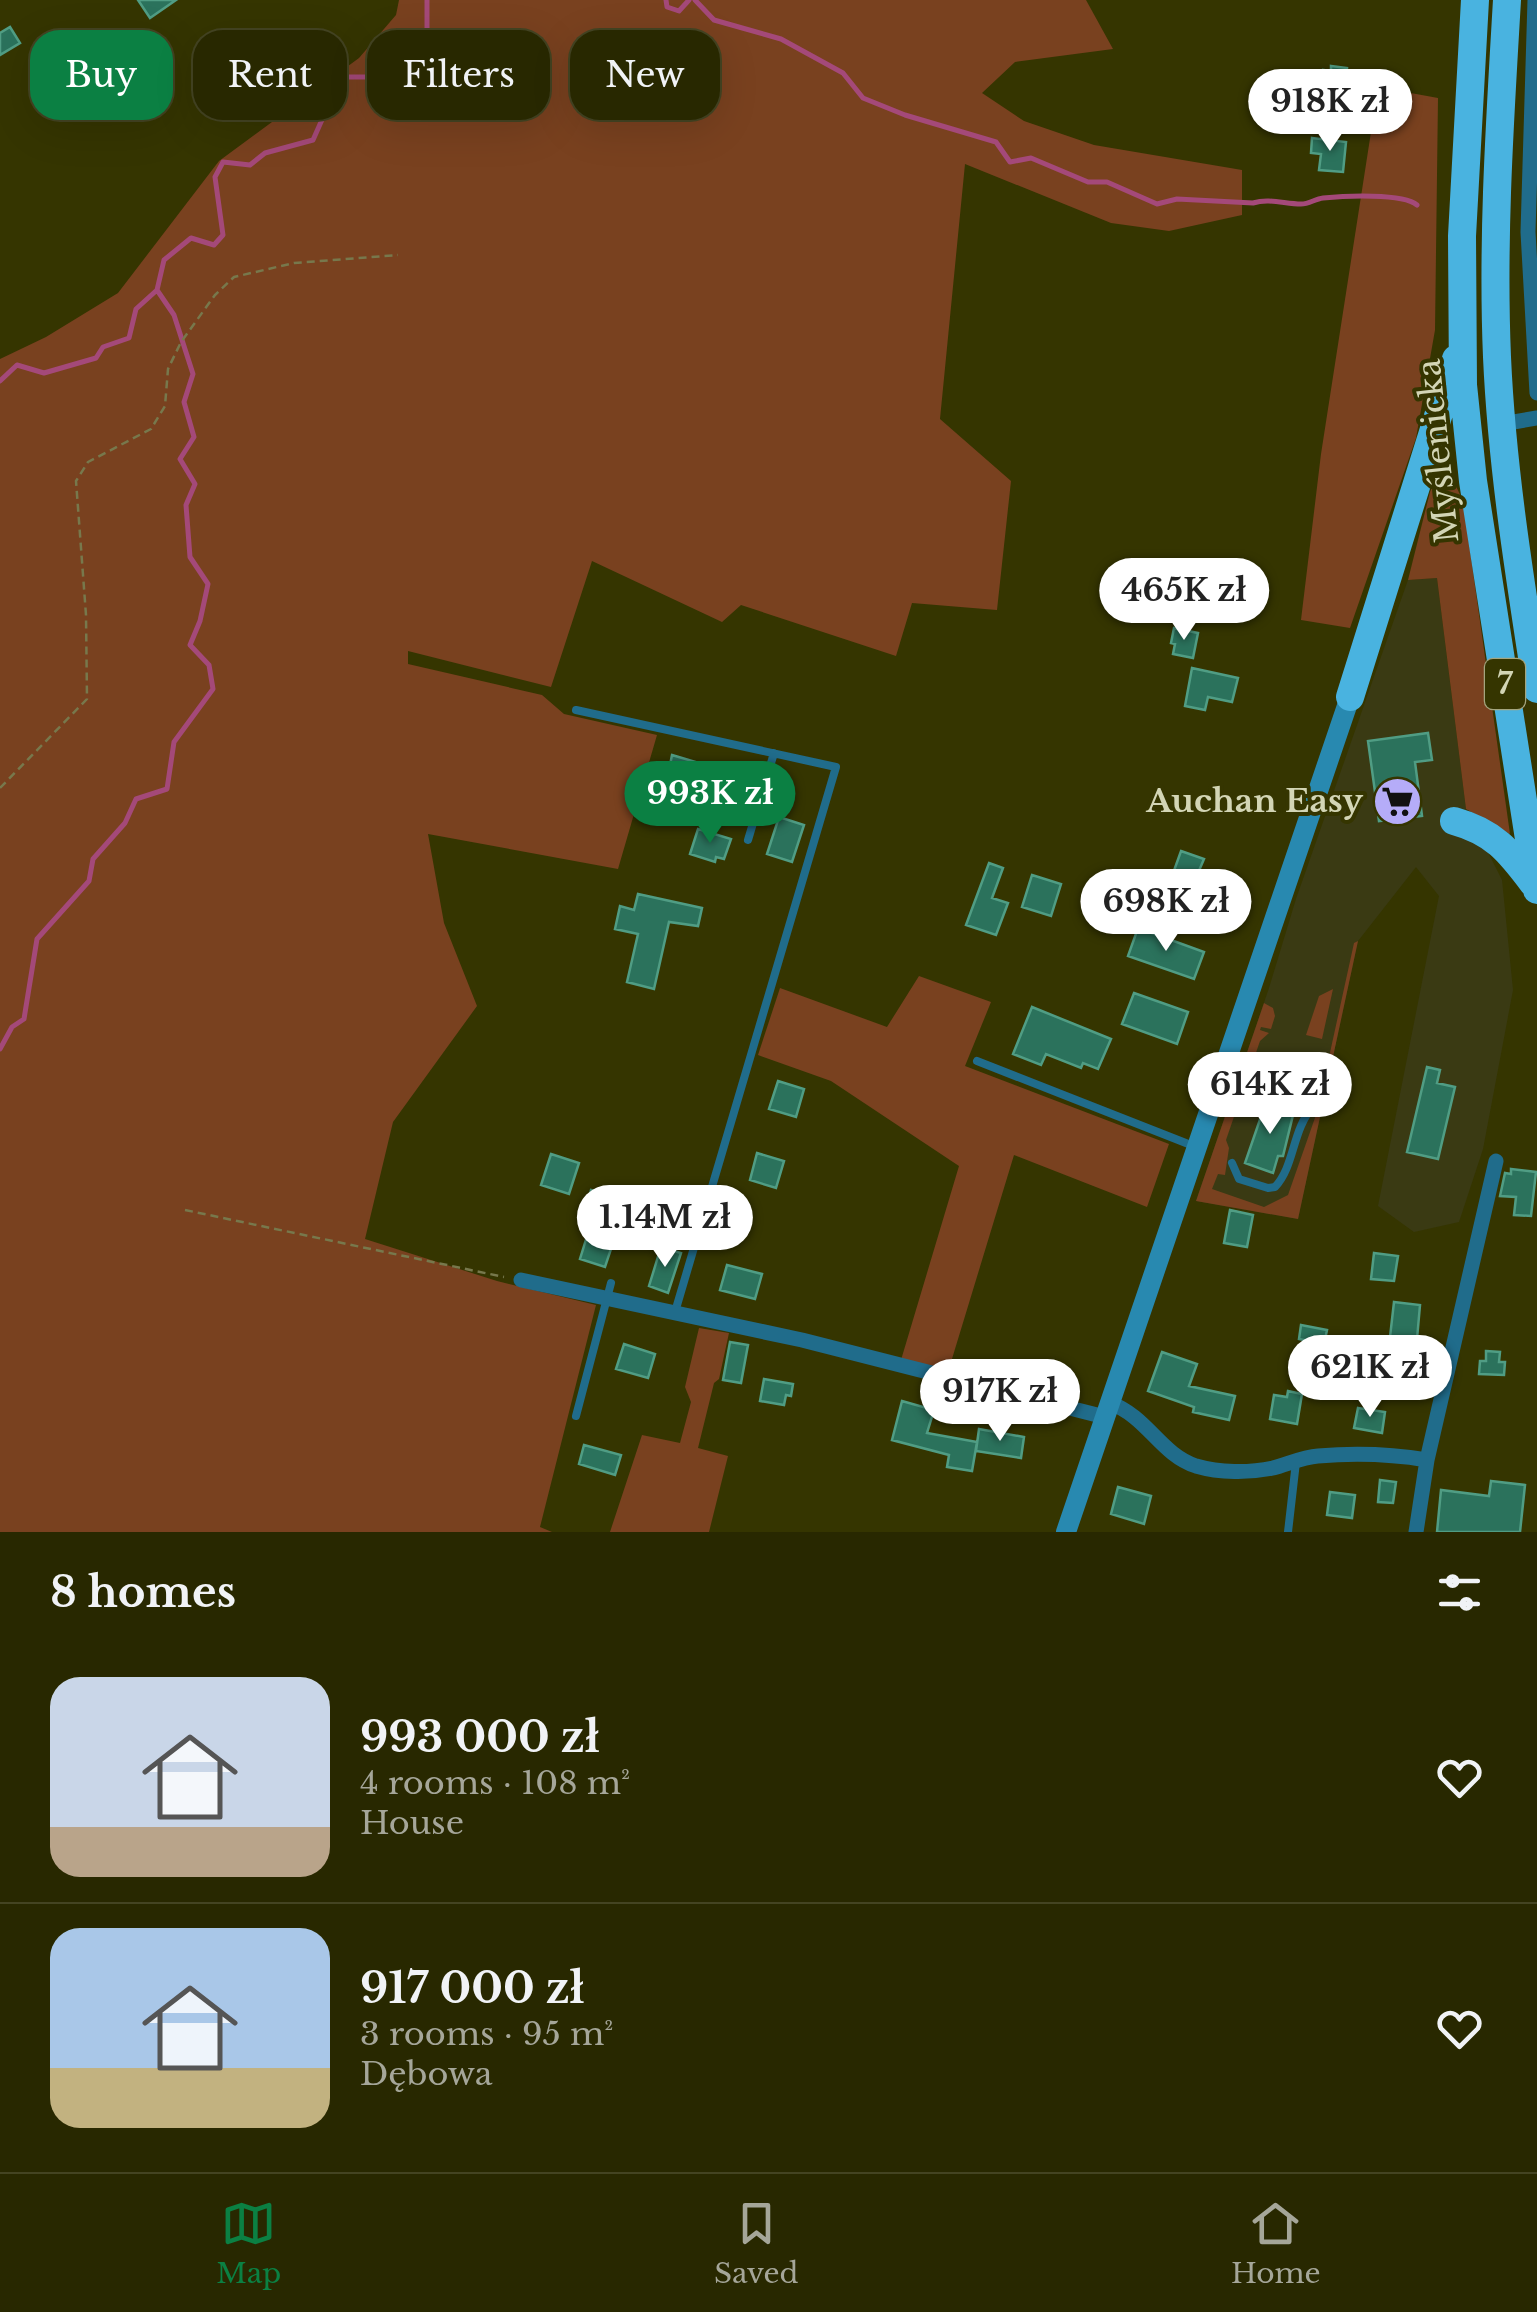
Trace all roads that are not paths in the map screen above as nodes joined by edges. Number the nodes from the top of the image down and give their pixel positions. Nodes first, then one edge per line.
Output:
1 (1475, 0) edge
2 (1507, 0) edge
3 (1535, 0) edge
4 (1461, 343) junction
5 (1537, 393) edge
6 (1537, 418) edge
7 (1502, 424) junction
8 (1420, 476) junction
9 (1473, 480) junction
10 (1537, 689) edge
11 (1350, 697) joint
12 (576, 710) dead end
13 (774, 753) junction
14 (1454, 821) dead end
15 (748, 840) dead end
16 (1537, 889) edge
17 (977, 1061) dead end
18 (1312, 1107) dead end
19 (1196, 1147) junction
20 (1496, 1161) dead end
21 (1232, 1162) dead end
22 (520, 1280) road end
23 (608, 1290) junction
24 (675, 1312) junction
25 (1108, 1410) junction
26 (576, 1416) dead end
27 (1427, 1460) junction
28 (1296, 1461) junction
29 (1066, 1532) edge
30 (1288, 1532) edge
31 (1416, 1532) edge

1 - 4 highway, Myślenicka / 7
2 - 7 highway, Myślenicka / 7
3 - 5 street
4 - 8 highway
4 - 9 highway, Myślenicka / 7
6 - 7 street
7 - 10 highway, Myślenicka / 7
8 - 9 highway
8 - 11 highway
9 - 16 highway, Myślenicka / 7
11 - 19 street
12 - 13 lane
13 - 15 lane
13 - 24 lane
14 - 16 highway
17 - 19 lane
18 - 21 lane
19 - 25 street
20 - 27 street
22 - 23 street
23 - 24 street
23 - 26 lane
24 - 25 street
25 - 28 street
25 - 29 street
27 - 28 street
27 - 31 street
28 - 30 lane

